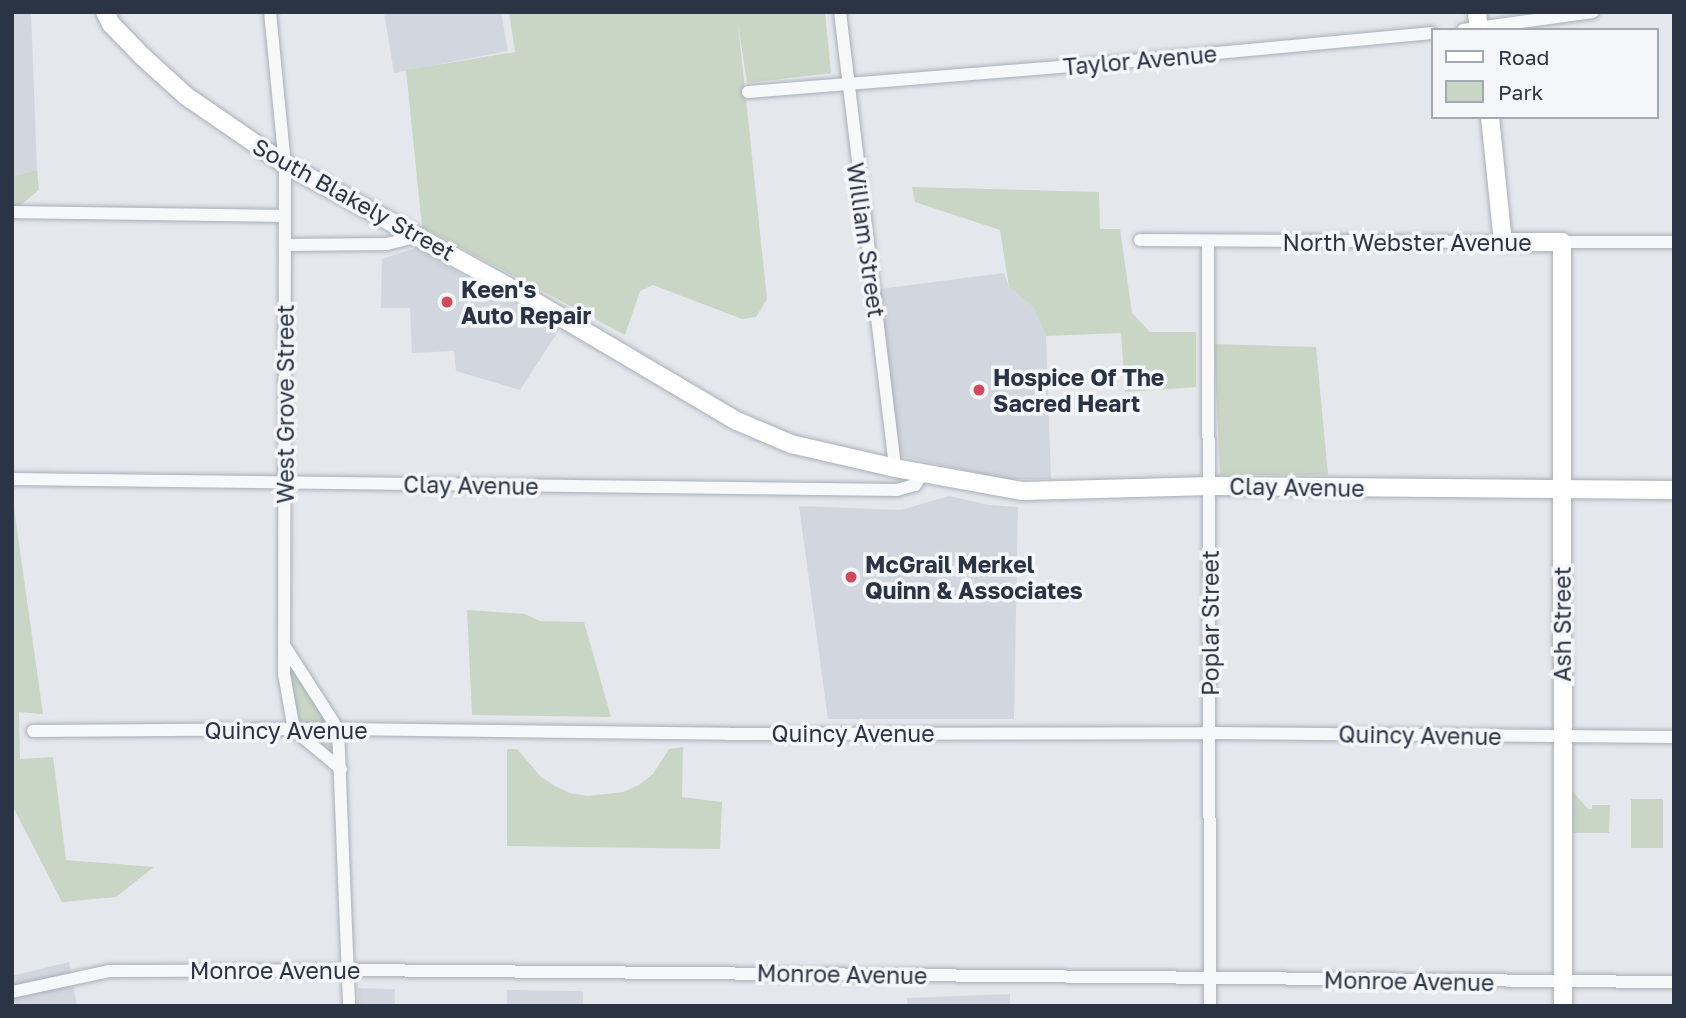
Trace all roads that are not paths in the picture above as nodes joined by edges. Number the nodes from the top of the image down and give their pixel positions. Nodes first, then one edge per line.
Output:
1 (105, 12) edge
2 (270, 12) edge
3 (840, 12) edge
4 (1593, 12) edge
5 (1475, 25) edge
6 (1430, 33) edge
7 (848, 83) junction
8 (748, 92) dead end
9 (1490, 119) edge
10 (285, 164) junction
11 (12, 212) edge
12 (284, 216) junction
13 (419, 236) junction
14 (1140, 240) dead end
15 (1208, 241) junction
16 (1562, 242) junction
17 (1674, 242) edge
18 (1503, 243) junction
19 (285, 245) junction
20 (895, 468) junction
21 (923, 473) junction
22 (12, 479) edge
23 (285, 483) junction
24 (1211, 486) junction
25 (1560, 490) junction
26 (1674, 490) edge
27 (284, 645) junction
28 (338, 729) junction
29 (294, 730) junction
30 (33, 731) dead end
31 (1210, 733) junction
32 (1562, 737) junction
33 (1674, 737) edge
34 (341, 769) junction
35 (348, 970) junction
36 (1211, 978) junction
37 (1674, 982) edge
38 (1562, 983) junction
39 (12, 992) edge
40 (349, 1006) edge
41 (1210, 1006) edge
42 (1563, 1006) edge

1 - 10 main road, South Blakely Street
2 - 10 street, West Grove Street
3 - 7 street, William Street
4 - 5 street
6 - 7 street, Taylor Avenue
7 - 8 street, Taylor Avenue
7 - 20 street, William Street
9 - 18 main road
10 - 12 street, West Grove Street
10 - 13 main road, South Blakely Street
11 - 12 street
12 - 19 street, West Grove Street
13 - 19 street
13 - 20 main road, South Blakely Street
14 - 15 street, North Webster Avenue
15 - 18 street, North Webster Avenue
15 - 24 street, Poplar Street
16 - 17 street, North Webster Avenue
16 - 18 main road, North Webster Avenue
16 - 25 main road, Ash Street
19 - 23 street, West Grove Street
20 - 21 main road, Clay Avenue
21 - 23 street, Clay Avenue
21 - 24 main road, Clay Avenue
22 - 23 street, Clay Avenue
23 - 27 street, West Grove Street
24 - 25 main road, Clay Avenue
24 - 31 street, Poplar Street
25 - 26 main road, Clay Avenue
25 - 32 main road, Ash Street
27 - 28 street
27 - 29 street, West Grove Street
28 - 29 street, Quincy Avenue
28 - 31 street, Quincy Avenue
28 - 34 street
29 - 30 street, Quincy Avenue
29 - 34 street
31 - 32 street, Quincy Avenue
31 - 36 street, Poplar Street
32 - 33 street, Quincy Avenue
32 - 38 main road, Ash Street
34 - 35 street
35 - 36 street, Monroe Avenue
35 - 39 street, Monroe Avenue
35 - 40 street
36 - 38 street, Monroe Avenue
36 - 41 street, Poplar Street
37 - 38 street, Monroe Avenue
38 - 42 main road, Ash Street

